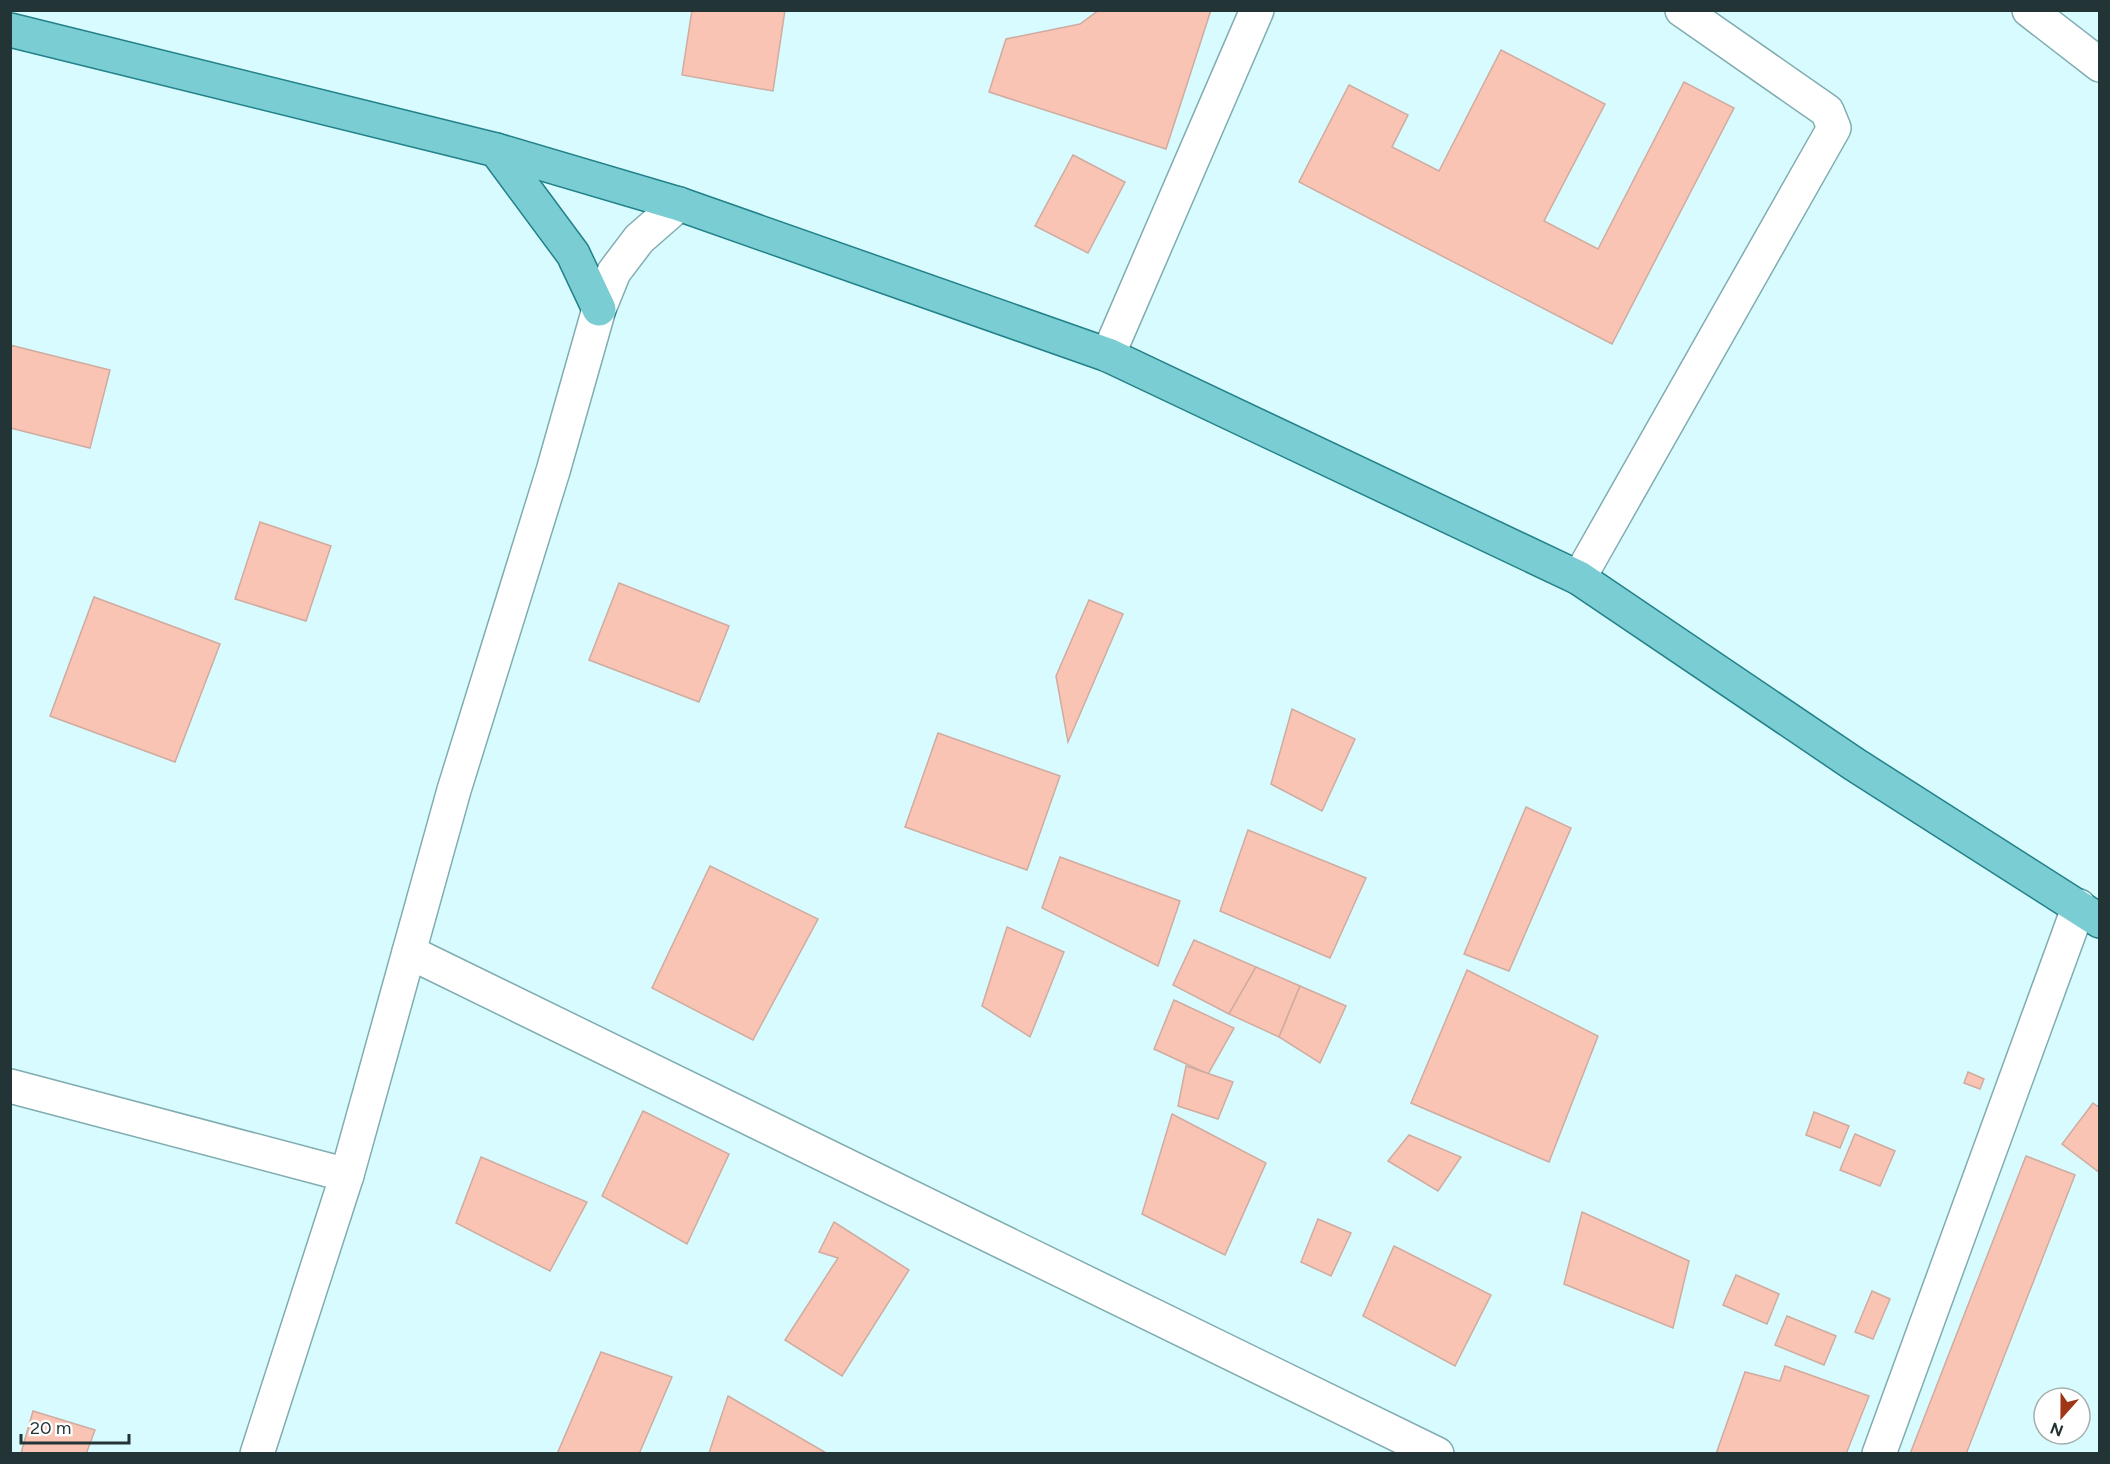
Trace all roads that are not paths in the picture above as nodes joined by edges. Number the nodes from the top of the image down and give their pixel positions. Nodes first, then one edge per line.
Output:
1 (1257, 10) edge
2 (1682, 10) edge
3 (2029, 10) edge
4 (10, 30) edge
5 (2100, 64) edge
6 (496, 150) junction
7 (679, 204) junction
8 (599, 309) junction
9 (1108, 355) junction
10 (1579, 578) junction
11 (2089, 914) edge
12 (409, 951) junction
13 (10, 1086) edge
14 (348, 1175) junction
15 (259, 1453) edge
16 (1437, 1454) edge
17 (1879, 1454) edge

1 - 9 street
2 - 10 street
3 - 5 street
4 - 6 main road
6 - 7 main road
6 - 8 main road
7 - 8 street
7 - 9 main road
8 - 12 street
9 - 10 main road
10 - 11 main road
11 - 17 street
12 - 14 street
12 - 16 street
13 - 14 street
14 - 15 street

